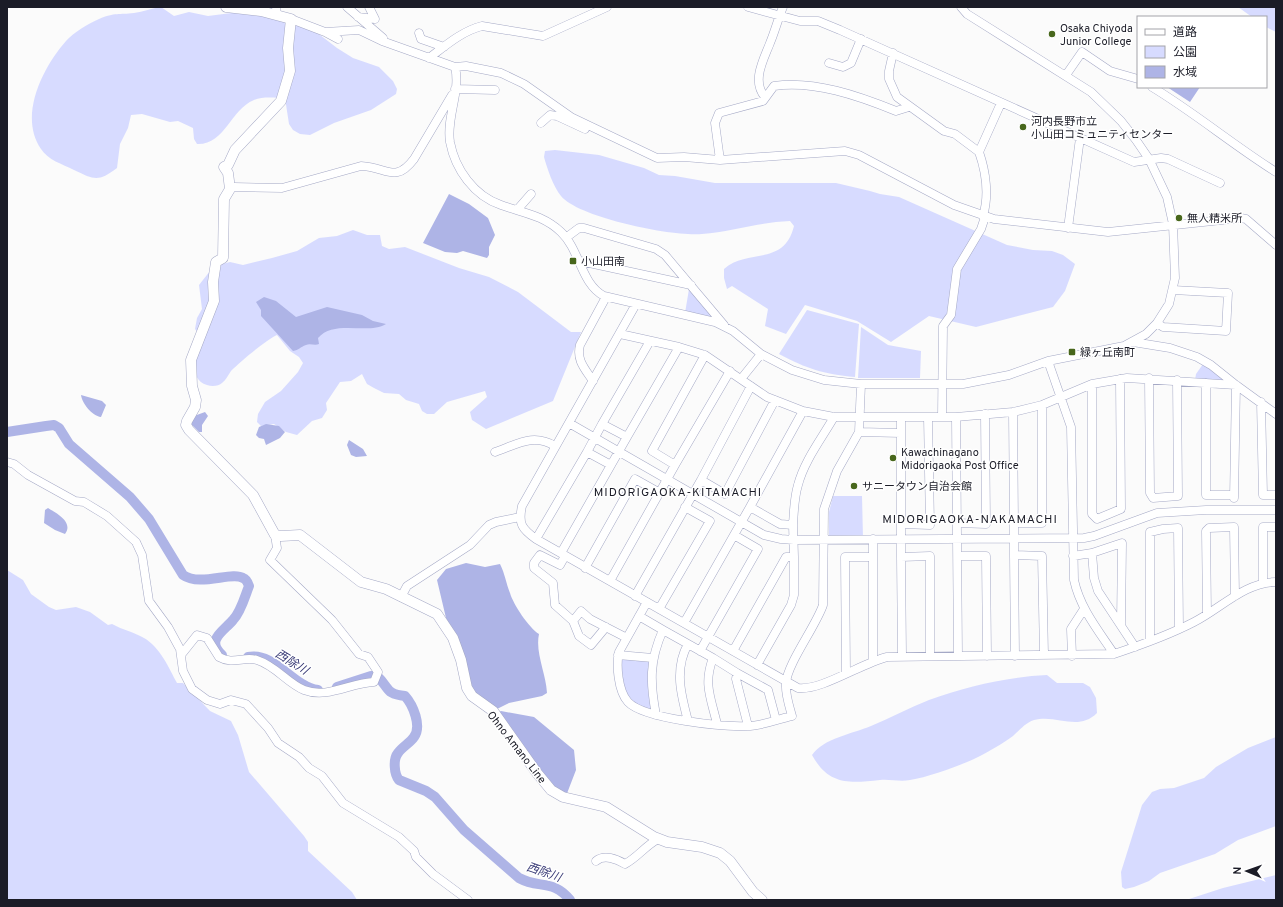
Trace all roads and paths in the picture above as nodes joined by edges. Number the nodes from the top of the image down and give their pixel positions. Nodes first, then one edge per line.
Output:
1 (226, 7) edge
2 (347, 7) edge
3 (369, 7) edge
4 (607, 7) edge
5 (748, 7) edge
6 (961, 7) edge
7 (277, 11) edge
8 (781, 11) edge
9 (358, 18) junction
10 (291, 19) junction
11 (325, 32) junction
12 (419, 33) dead end
13 (338, 39) dead end
14 (861, 39) junction
15 (389, 42) junction
16 (444, 47) junction
17 (893, 53) junction
18 (429, 58) junction
19 (829, 63) dead end
20 (455, 67) junction
21 (1066, 75) junction
22 (1137, 79) edge
23 (1154, 88) edge
24 (455, 90) junction
25 (495, 90) dead end
26 (765, 97) junction
27 (1002, 103) junction
28 (909, 107) junction
29 (542, 123) dead end
30 (1080, 138) junction
31 (623, 141) junction
32 (979, 152) junction
33 (720, 160) junction
34 (1149, 160) junction
35 (1276, 172) edge
36 (1220, 183) dead end
37 (230, 189) junction
38 (531, 194) dead end
39 (517, 210) junction
40 (984, 216) junction
41 (1173, 224) junction
42 (1068, 228) junction
43 (567, 237) junction
44 (1276, 245) edge
45 (580, 261) junction
46 (691, 285) junction
47 (1173, 290) junction
48 (606, 297) junction
49 (636, 304) junction
50 (1157, 323) junction
51 (726, 327) junction
52 (620, 334) junction
53 (650, 341) junction
54 (1133, 342) junction
55 (679, 347) junction
56 (761, 354) junction
57 (705, 355) junction
58 (1048, 361) junction
59 (730, 371) junction
60 (1149, 378) junction
61 (741, 379) junction
62 (1120, 379) junction
63 (1177, 380) junction
64 (593, 381) junction
65 (1206, 383) junction
66 (861, 384) junction
67 (942, 384) junction
68 (1092, 384) junction
69 (1236, 385) junction
70 (751, 386) junction
71 (1062, 396) junction
72 (775, 400) junction
73 (1261, 402) junction
74 (1042, 405) junction
75 (803, 411) junction
76 (1013, 412) junction
77 (985, 414) junction
78 (1276, 414) edge
79 (834, 417) junction
80 (860, 417) junction
81 (901, 417) junction
82 (928, 417) junction
83 (942, 417) junction
84 (956, 417) junction
85 (569, 423) junction
86 (602, 424) junction
87 (859, 432) junction
88 (901, 433) junction
89 (594, 437) junction
90 (627, 437) junction
91 (555, 446) junction
92 (495, 452) dead end
93 (586, 452) junction
94 (619, 452) junction
95 (7, 462) edge
96 (611, 465) junction
97 (675, 465) junction
98 (668, 479) junction
99 (701, 480) junction
100 (660, 493) junction
101 (692, 493) junction
102 (1276, 495) edge
103 (685, 507) junction
104 (750, 508) junction
105 (1276, 510) edge
106 (520, 517) junction
107 (741, 521) junction
108 (957, 523) junction
109 (1014, 523) junction
110 (901, 524) junction
111 (793, 525) junction
112 (1276, 527) edge
113 (275, 535) junction
114 (734, 535) junction
115 (1073, 538) junction
116 (536, 539) junction
117 (873, 539) junction
118 (1014, 539) junction
119 (794, 540) junction
120 (824, 540) junction
121 (901, 540) junction
122 (957, 540) junction
123 (1092, 553) junction
124 (563, 554) junction
125 (1014, 555) junction
126 (873, 556) junction
127 (958, 556) junction
128 (1073, 556) junction
129 (794, 557) junction
130 (901, 557) junction
131 (585, 568) junction
132 (610, 581) junction
133 (1276, 582) edge
134 (1263, 583) junction
135 (635, 596) junction
136 (1236, 596) junction
137 (401, 597) junction
138 (647, 602) junction
139 (659, 609) junction
140 (1084, 609) junction
141 (1207, 614) junction
142 (639, 616) junction
143 (573, 621) junction
144 (684, 623) junction
145 (1121, 624) junction
146 (606, 628) junction
147 (1179, 629) junction
148 (663, 630) junction
149 (708, 637) junction
150 (627, 638) junction
151 (1150, 641) junction
152 (688, 644) junction
153 (1135, 647) junction
154 (700, 651) junction
155 (732, 651) junction
156 (1114, 654) junction
157 (181, 655) junction
158 (618, 655) junction
159 (902, 656) junction
160 (930, 656) junction
161 (958, 656) junction
162 (987, 656) junction
163 (1015, 656) junction
164 (1044, 656) junction
165 (1072, 656) junction
166 (653, 658) junction
167 (713, 658) junction
168 (873, 660) junction
169 (757, 665) junction
170 (737, 673) junction
171 (846, 673) junction
172 (786, 682) junction
173 (656, 715) junction
174 (776, 720) junction
175 (688, 721) junction
176 (717, 724) junction
177 (748, 726) junction
178 (658, 839) junction
179 (596, 861) dead end
180 (468, 900) edge
181 (762, 900) edge

1 - 7 main road
2 - 9 street
3 - 9 street
4 - 16 street
5 - 8 street
6 - 21 street
7 - 10 main road
8 - 14 street
8 - 26 street
9 - 15 street
10 - 11 street
10 - 37 main road
11 - 13 street
11 - 15 street
12 - 16 street
14 - 17 street
14 - 19 street
15 - 18 street
16 - 18 street
17 - 27 street
17 - 28 street
18 - 20 street
20 - 24 street
20 - 31 street
21 - 22 street
21 - 34 street
23 - 35 street
24 - 25 street
24 - 37 street
24 - 39 street
26 - 28 street
26 - 33 street
27 - 30 street
27 - 32 street
28 - 32 street
29 - 31 street
30 - 34 street
30 - 42 street
31 - 33 street
32 - 40 street
33 - 40 street
34 - 36 street
34 - 41 street
37 - 113 main road
38 - 39 street
39 - 43 street
40 - 42 street
40 - 67 street
41 - 42 street
41 - 44 street
41 - 47 street
43 - 45 street
43 - 46 street
45 - 46 street
45 - 48 street
46 - 51 street
47 - 50 street
47 - 50 street
48 - 49 street
48 - 64 street
49 - 51 street
49 - 52 street
50 - 54 street
51 - 56 street
52 - 53 street
52 - 64 street
53 - 55 street
53 - 86 street
54 - 58 street
54 - 69 street
55 - 57 street
55 - 90 street
56 - 61 street
56 - 66 street
57 - 59 street
57 - 97 street
58 - 67 street
58 - 71 street
59 - 61 street
59 - 97 street
60 - 62 street
60 - 63 street
60 - 63 street
61 - 70 street
62 - 68 street
62 - 68 street
63 - 65 street
64 - 85 street
65 - 69 street
65 - 69 street
66 - 67 street
66 - 80 street
67 - 83 street
68 - 71 street
69 - 73 street
70 - 72 street
70 - 99 street
71 - 74 street
71 - 115 street
72 - 75 street
72 - 99 street
73 - 78 street
73 - 102 street
74 - 76 street
74 - 109 street
75 - 79 street
75 - 104 street
76 - 77 street
76 - 109 street
77 - 84 street
77 - 108 street
79 - 80 street
79 - 111 street
80 - 81 street
80 - 87 street
81 - 82 street
81 - 88 street
82 - 83 street
82 - 110 street
83 - 84 street
84 - 108 street
85 - 89 street
85 - 91 street
86 - 89 street
86 - 90 street
87 - 88 street
87 - 120 street
88 - 110 street
89 - 93 street
89 - 94 street
90 - 94 street
91 - 92 street
91 - 106 street
93 - 96 street
93 - 116 street
94 - 96 street
94 - 98 street
95 - 157 street
96 - 124 street
97 - 98 street
98 - 100 street
98 - 101 street
99 - 101 street
100 - 131 street
100 - 132 street
101 - 103 street
101 - 107 street
103 - 135 street
103 - 139 street
104 - 107 street
104 - 111 street
105 - 115 street
106 - 116 street
106 - 137 street
107 - 114 street
107 - 119 street
108 - 122 street
109 - 118 street
110 - 121 street
111 - 119 street
112 - 134 street
113 - 137 main road, Ohno Amano Line
113 - 157 street
114 - 144 street
114 - 149 street
115 - 118 street
115 - 128 street
116 - 124 street
117 - 120 street
117 - 121 street
117 - 126 street
118 - 122 street
118 - 125 street
119 - 120 street
119 - 129 street
120 - 172 street
121 - 122 street
121 - 130 street
122 - 127 street
123 - 128 street
123 - 145 street
123 - 145 street
124 - 131 street
124 - 143 street
125 - 163 street
125 - 164 street
126 - 168 street
126 - 171 street
127 - 161 street
127 - 162 street
128 - 140 street
129 - 155 street
129 - 169 street
130 - 159 street
130 - 160 street
131 - 132 street
132 - 135 street
133 - 134 street
134 - 136 street
135 - 138 street
136 - 141 street
136 - 141 street
137 - 178 main road, Ohno Amano Line
138 - 139 street
138 - 142 street
139 - 144 street
140 - 156 street
140 - 165 street
141 - 147 street
142 - 148 street
142 - 150 street
143 - 146 street
143 - 146 street
144 - 149 street
145 - 153 street
146 - 150 street
147 - 151 street
147 - 151 street
148 - 152 street
148 - 166 street
149 - 154 street
149 - 155 street
150 - 158 street
151 - 153 street
152 - 154 street
152 - 175 street
153 - 156 street
154 - 167 street
155 - 169 street
156 - 165 street
157 - 180 street
158 - 166 street
158 - 173 street
159 - 160 street
159 - 168 street
160 - 161 street
161 - 162 street
162 - 163 street
163 - 164 street
164 - 165 street
166 - 173 street
167 - 170 street
167 - 176 street
168 - 171 street
169 - 172 street
170 - 174 street
170 - 177 street
171 - 172 street
172 - 174 street
173 - 175 street
174 - 177 street
175 - 176 street
176 - 177 street
178 - 179 street
178 - 181 main road, Ohno Amano Line

